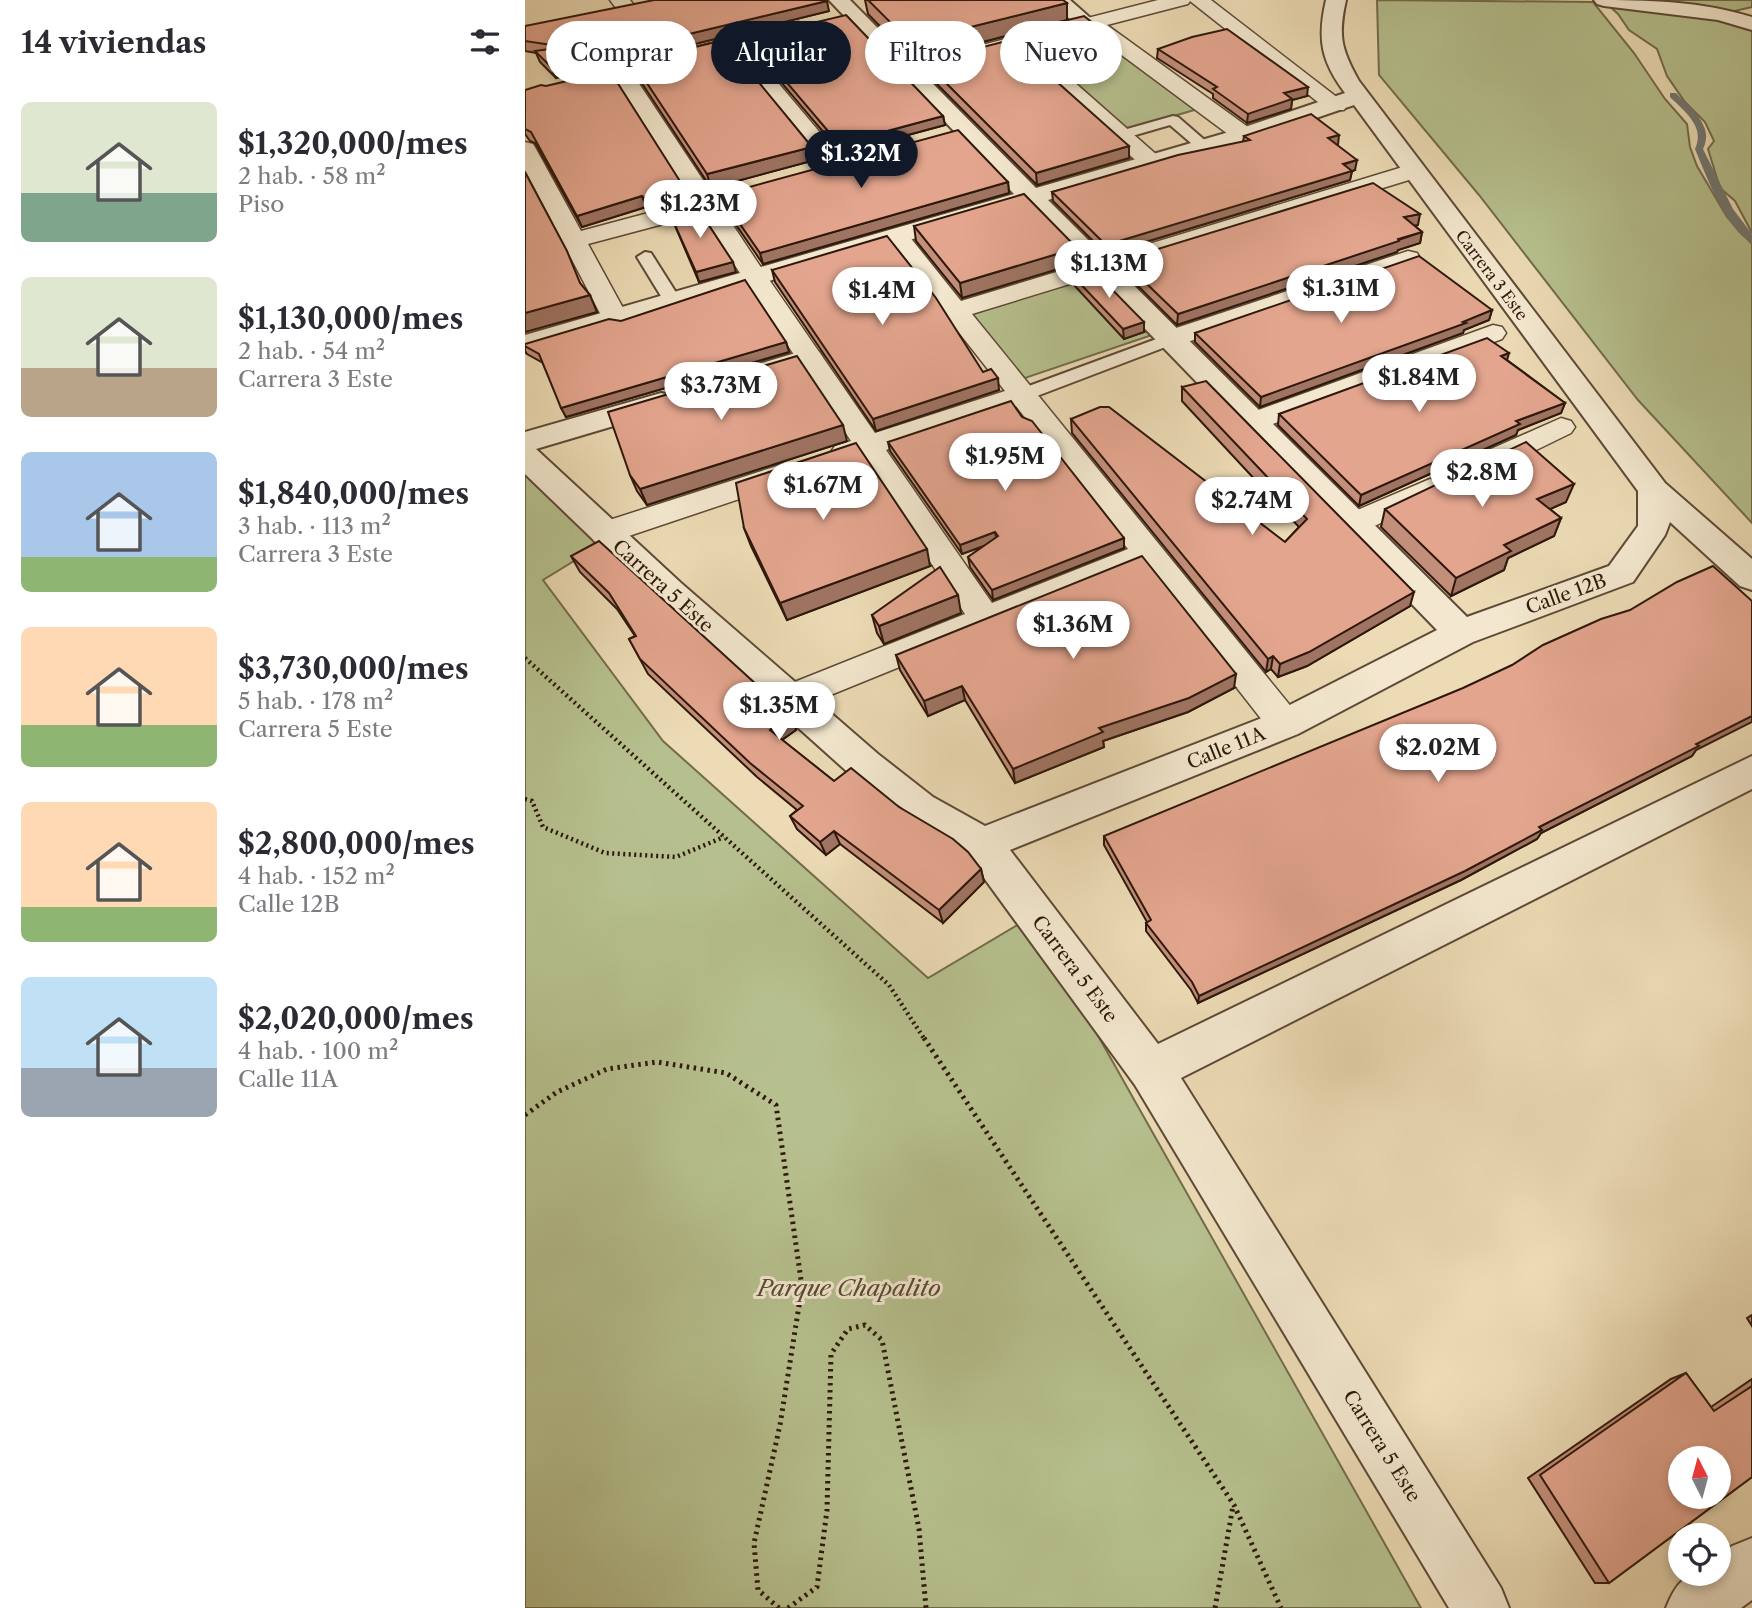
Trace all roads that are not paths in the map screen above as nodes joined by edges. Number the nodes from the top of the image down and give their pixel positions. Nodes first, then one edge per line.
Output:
1 (1058, 0) edge
2 (1181, 0) edge
3 (1199, 0) edge
4 (1336, 0) edge
5 (1604, 0) edge
6 (623, 4) edge
7 (647, 4) edge
8 (1752, 9) edge
9 (601, 14) edge
10 (833, 15) edge
11 (1721, 15) junction
12 (812, 21) edge
13 (1086, 21) edge
14 (1097, 21) edge
15 (1752, 24) edge
16 (865, 38) edge
17 (1122, 47) edge
18 (629, 84) edge
19 (768, 84) edge
20 (918, 84) edge
21 (1063, 84) edge
22 (1348, 100) junction
23 (1201, 112) dead end
24 (1173, 120) junction
25 (1125, 134) dead end
26 (1244, 135) junction
27 (1203, 146) junction
28 (525, 149) edge
29 (861, 158) edge
30 (1150, 161) junction
31 (835, 165) junction
32 (1414, 171) junction
33 (809, 172) edge
34 (1032, 197) junction
35 (714, 200) junction
36 (896, 236) junction
37 (573, 240) junction
38 (645, 257) dead end
39 (1408, 258) edge
40 (1099, 266) junction
41 (755, 278) junction
42 (673, 302) junction
43 (955, 311) junction
44 (616, 319) junction
45 (1493, 333) dead end
46 (1170, 339) junction
47 (525, 344) edge
48 (809, 358) junction
49 (1022, 395) junction
50 (1252, 422) junction
51 (1561, 427) dead end
52 (525, 442) edge
53 (868, 445) junction
54 (525, 456) edge
55 (1654, 490) junction
56 (1352, 525) junction
57 (605, 533) junction
58 (1148, 553) junction
59 (1752, 578) edge
60 (985, 618) junction
61 (1461, 633) junction
62 (789, 698) junction
63 (1285, 724) junction
64 (1752, 771) edge
65 (982, 844) junction
66 (1151, 1070) junction
67 (1752, 1566) edge
68 (1481, 1608) edge
69 (1694, 1608) edge

1 - 13 street
2 - 14 street
3 - 22 street
4 - 22 street, Carrera 3 Este
5 - 11 street
6 - 7 street
6 - 9 street
8 - 11 street
10 - 12 street
10 - 16 street
11 - 15 street
17 - 26 street
18 - 35 street
19 - 31 street
20 - 34 street
21 - 30 street
22 - 26 street
22 - 32 street, Carrera 3 Este
23 - 24 lane
24 - 25 lane
24 - 27 lane
26 - 27 street
27 - 30 street
28 - 37 street
29 - 31 street
30 - 34 street
31 - 33 street
32 - 40 street
32 - 55 street, Carrera 3 Este
34 - 36 street
34 - 40 street
35 - 37 street
35 - 41 street
36 - 41 street
36 - 43 street
37 - 44 street
38 - 42 lane
39 - 46 street
40 - 43 street
40 - 46 street
41 - 42 street
41 - 48 street
42 - 44 street
43 - 49 street
44 - 47 street
45 - 50 street
46 - 49 lane
46 - 50 street
48 - 52 street
48 - 53 street
49 - 53 street
49 - 58 street
50 - 56 street
51 - 56 street
53 - 57 street
53 - 60 street
54 - 57 street, Carrera 5 Este
55 - 59 street, Carrera 3 Este
55 - 61 street, Calle 12B
56 - 61 street
57 - 62 street, Carrera 5 Este
58 - 60 street
58 - 63 street
60 - 62 street
61 - 63 street, Calle 11A
62 - 65 street, Carrera 5 Este
63 - 65 street, Calle 11A
64 - 66 street
65 - 66 street, Carrera 5 Este
66 - 68 street, Carrera 5 Este
67 - 69 street

